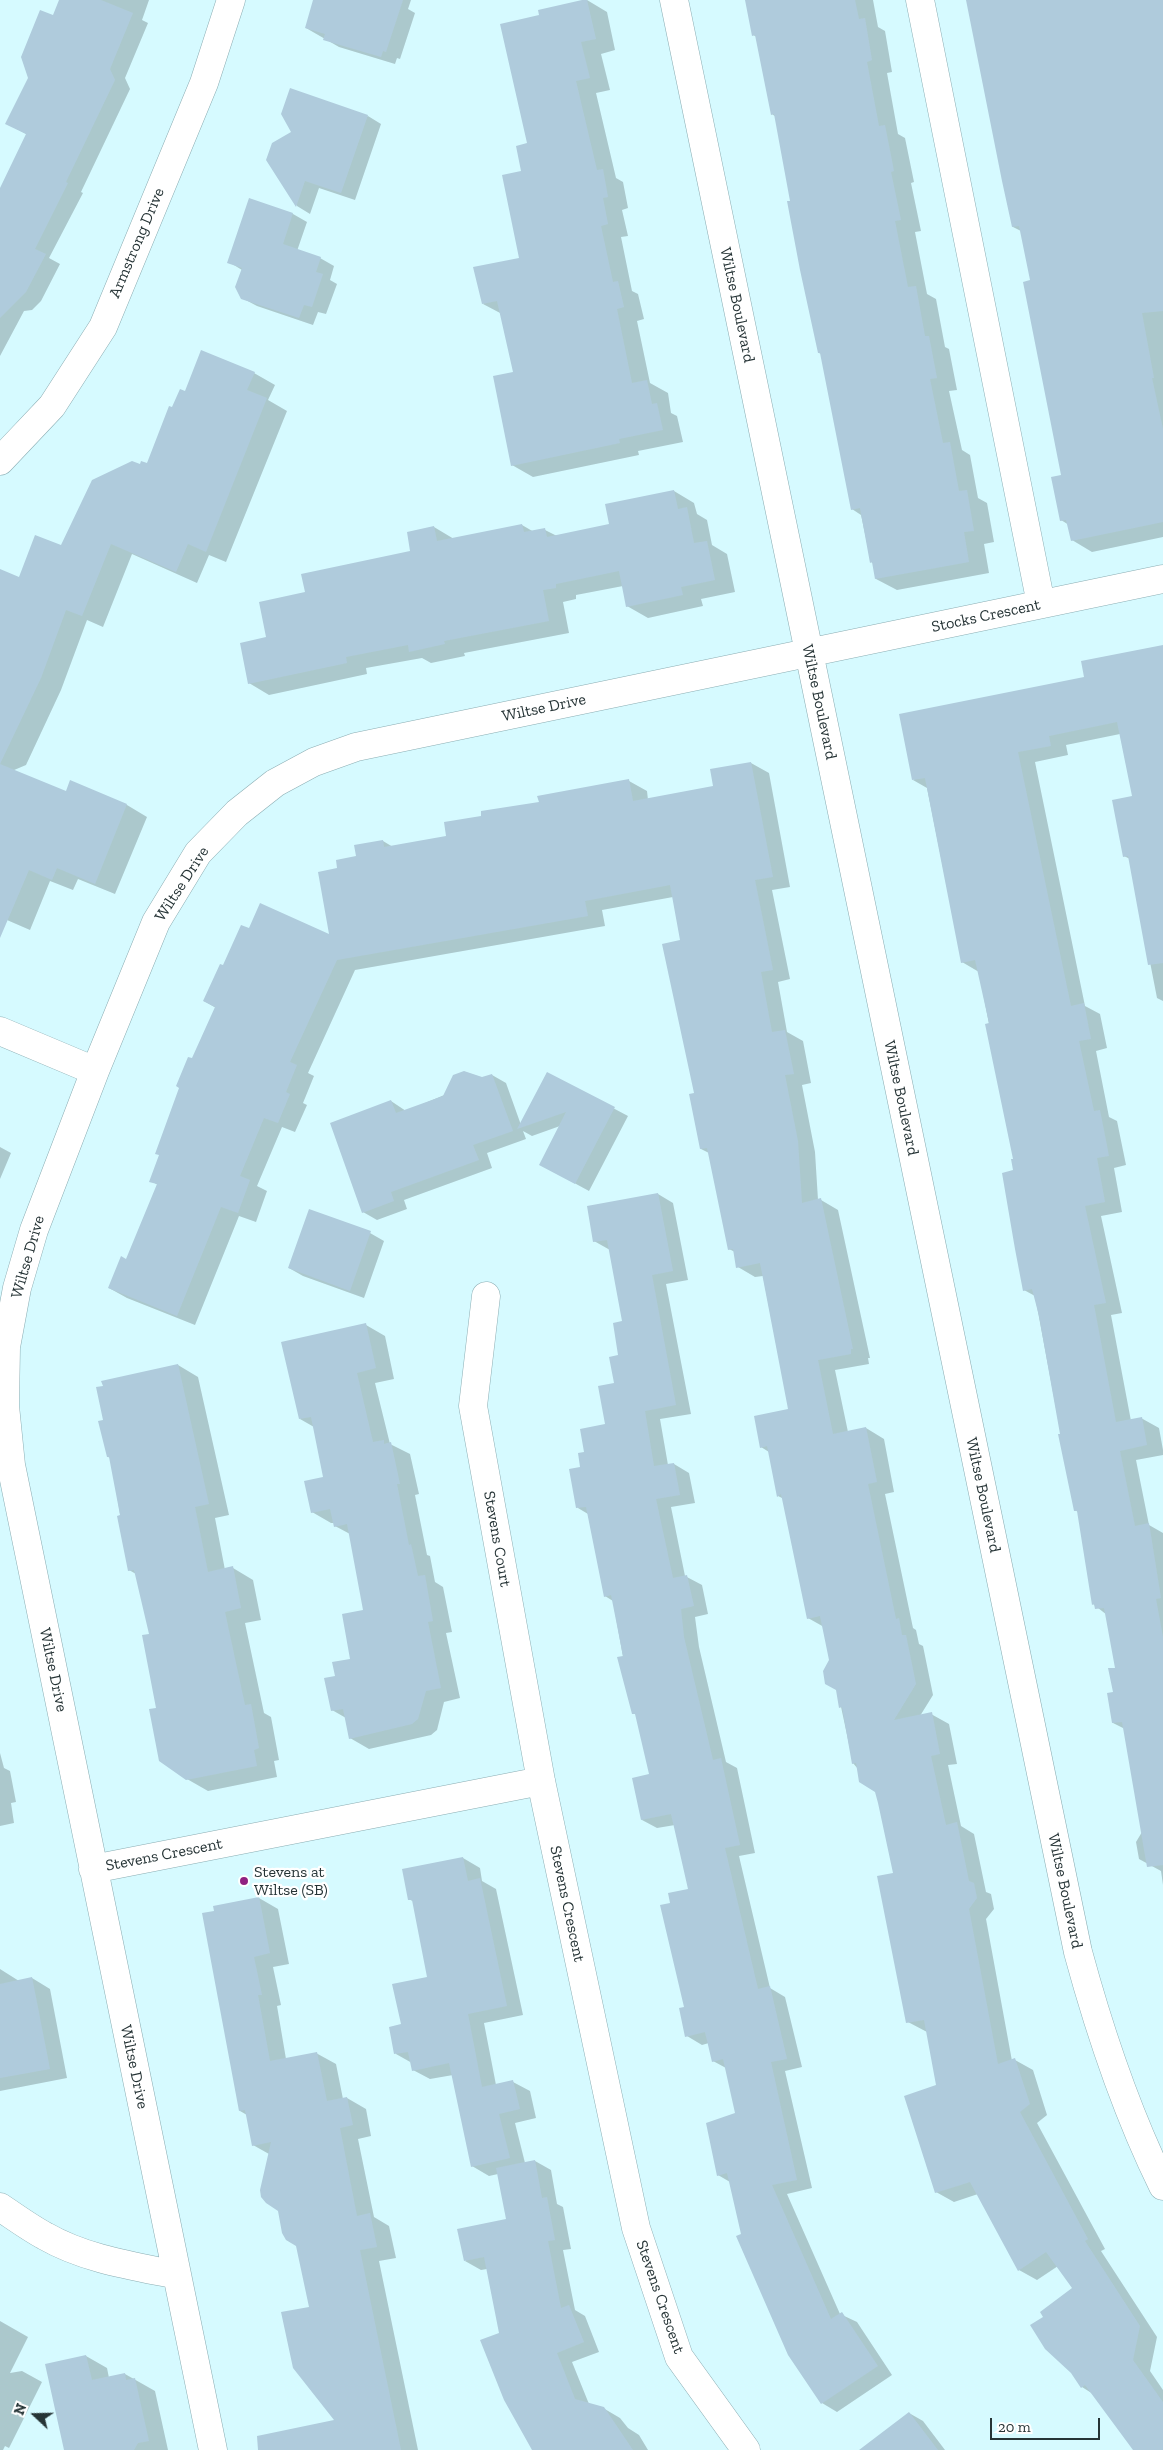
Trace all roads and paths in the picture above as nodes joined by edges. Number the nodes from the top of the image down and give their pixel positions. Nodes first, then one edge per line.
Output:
1 (230, 0) edge
2 (674, 0) edge
3 (920, 0) edge
4 (0, 461) edge
5 (1163, 579) edge
6 (1041, 604) junction
7 (809, 654) junction
8 (0, 1031) edge
9 (94, 1071) junction
10 (486, 1296) dead end
11 (541, 1781) junction
12 (93, 1869) junction
13 (1163, 2186) edge
14 (0, 2207) edge
15 (177, 2274) junction
16 (213, 2450) edge
17 (746, 2450) edge

1 - 4 street, Armstrong Drive
2 - 7 street, Wiltse Boulevard
3 - 6 street
5 - 6 street, Stocks Crescent
6 - 7 street, Stocks Crescent
7 - 9 street, Wiltse Drive
7 - 13 street, Wiltse Boulevard
8 - 9 street
9 - 12 street, Wiltse Drive
10 - 11 street, Stevens Court
11 - 12 street, Stevens Crescent
11 - 17 street, Stevens Crescent
12 - 15 street, Wiltse Drive
14 - 15 street
15 - 16 street, Wiltse Drive

